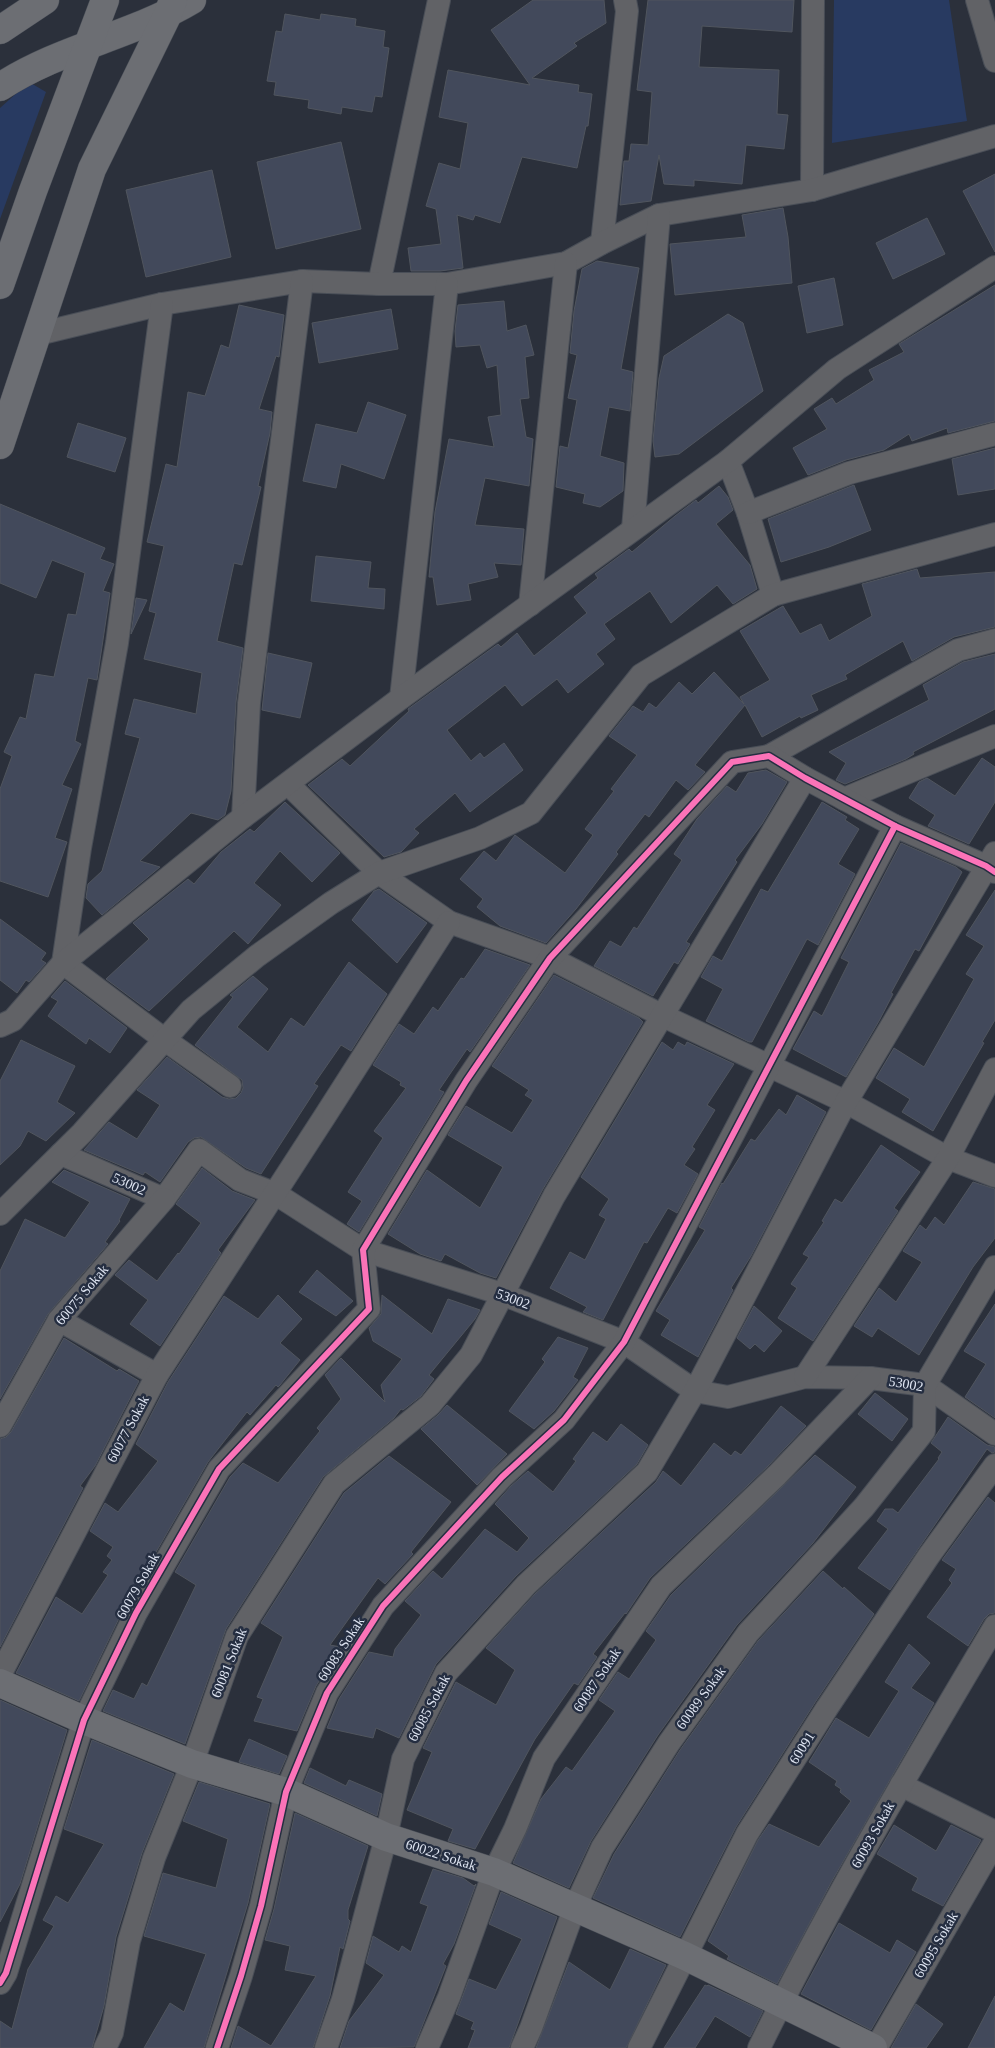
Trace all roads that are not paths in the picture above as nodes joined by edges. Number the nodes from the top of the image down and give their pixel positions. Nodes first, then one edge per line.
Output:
1 (44, 0) edge
2 (105, 0) edge
3 (192, 0) edge
4 (439, 0) edge
5 (625, 0) edge
6 (813, 0) edge
7 (977, 0) edge
8 (171, 7) edge
9 (0, 30) edge
10 (89, 45) junction
11 (995, 61) edge
12 (0, 87) edge
13 (995, 136) edge
14 (812, 190) junction
15 (660, 215) junction
16 (602, 243) junction
17 (566, 264) junction
18 (995, 267) edge
19 (302, 281) junction
20 (379, 284) junction
21 (447, 284) junction
22 (0, 285) edge
23 (162, 304) junction
24 (38, 334) junction
25 (995, 434) edge
26 (0, 445) edge
27 (728, 461) junction
28 (748, 513) junction
29 (633, 529) junction
30 (995, 534) edge
31 (773, 595) junction
32 (530, 605) junction
33 (995, 640) edge
34 (401, 698) junction
35 (995, 736) edge
36 (769, 756) junction
37 (805, 778) junction
38 (288, 784) junction
39 (844, 800) junction
40 (242, 817) junction
41 (895, 826) junction
42 (992, 864) edge
43 (379, 873) junction
44 (449, 922) junction
45 (550, 958) junction
46 (63, 963) junction
47 (661, 1015) junction
48 (0, 1026) edge
49 (165, 1040) junction
50 (769, 1066) junction
51 (995, 1069) edge
52 (230, 1086) dead end
53 (846, 1102) junction
54 (61, 1154) junction
55 (948, 1158) junction
56 (995, 1176) edge
57 (276, 1194) junction
58 (164, 1199) junction
59 (0, 1214) edge
60 (363, 1250) junction
61 (995, 1267) edge
62 (502, 1294) junction
63 (59, 1320) junction
64 (624, 1342) junction
65 (157, 1374) junction
66 (805, 1377) junction
67 (870, 1378) junction
68 (925, 1385) junction
69 (695, 1391) junction
70 (0, 1426) edge
71 (995, 1434) edge
72 (995, 1465) edge
73 (995, 1626) edge
74 (0, 1675) edge
75 (0, 1683) edge
76 (84, 1720) junction
77 (192, 1764) junction
78 (901, 1785) junction
79 (286, 1792) junction
80 (995, 1832) edge
81 (386, 1837) junction
82 (995, 1842) edge
83 (494, 1872) junction
84 (576, 1907) junction
85 (685, 1956) junction
86 (0, 1983) edge
87 (781, 2003) junction
88 (105, 2048) edge
89 (217, 2048) edge
90 (326, 2048) edge
91 (427, 2048) edge
92 (522, 2048) edge
93 (639, 2048) edge
94 (759, 2048) edge
95 (874, 2048) edge

1 - 9 street
2 - 10 street
3 - 8 street
4 - 20 street
5 - 16 street
6 - 14 street
7 - 11 street
8 - 10 street
8 - 24 street
10 - 12 street
10 - 22 street
13 - 14 street
14 - 15 street
15 - 16 street
15 - 29 street
16 - 17 street
17 - 21 street
17 - 32 street
18 - 27 street
19 - 20 street
19 - 23 street
19 - 40 street
20 - 21 street
21 - 34 street
23 - 24 street
23 - 46 street
24 - 26 street
25 - 28 street
27 - 28 street
27 - 29 street
28 - 31 street
29 - 32 street
30 - 31 street
31 - 43 street
32 - 34 street
33 - 36 street
34 - 38 street
35 - 39 street
36 - 37 street
36 - 45 street
37 - 39 street
37 - 47 street, 60081 Sokak
38 - 40 street
38 - 43 street
39 - 41 street
40 - 46 street
41 - 42 street
41 - 50 street, 60083 Sokak
42 - 53 street, 60085 Sokak
43 - 44 street
43 - 49 street
44 - 45 street
44 - 57 street, 60077 Sokak
45 - 47 street
45 - 60 street
46 - 48 street
46 - 49 street
47 - 50 street
47 - 62 street, 60081 Sokak
49 - 52 street
49 - 54 street
50 - 53 street
50 - 64 street, 60083 Sokak
51 - 55 street
53 - 55 street
53 - 69 street, 60085 Sokak
54 - 58 street, 53002
54 - 59 street
55 - 56 street
55 - 66 street
57 - 58 street, 53002
57 - 60 street, 53002
57 - 65 street, 60077 Sokak
58 - 63 street, 60075 Sokak
60 - 62 street, 53002
60 - 76 street, 60079 Sokak
61 - 68 street
62 - 64 street, 53002
62 - 77 street, 60081 Sokak
63 - 65 street
63 - 70 street, 60075 Sokak
64 - 69 street, 53002
64 - 79 street, 60083 Sokak
65 - 74 street, 60077 Sokak
66 - 67 street, 53002
66 - 69 street, 53002
67 - 68 street, 53002
67 - 83 street, 60087 Sokak
68 - 71 street, 53002
68 - 84 street, 60089 Sokak
69 - 81 street, 60085 Sokak
72 - 85 street, 60091
73 - 78 street, 60093 Sokak
75 - 76 street, 60022 Sokak
76 - 77 street, 60022 Sokak
76 - 86 street, 60079 Sokak
77 - 79 street, 60022 Sokak
77 - 88 street, 60081 Sokak
78 - 80 street
78 - 87 street, 60093 Sokak
79 - 81 street, 60022 Sokak
79 - 89 street, 60083 Sokak
81 - 83 street, 60022 Sokak
81 - 90 street, 60085 Sokak
82 - 95 street, 60095 Sokak
83 - 84 street, 60022 Sokak
83 - 91 street, 60087 Sokak
84 - 85 street, 60022 Sokak
84 - 92 street, 60089 Sokak
85 - 87 street, 60022 Sokak
85 - 93 street, 60091
87 - 94 street, 60093 Sokak
87 - 95 street, 60022 Sokak

